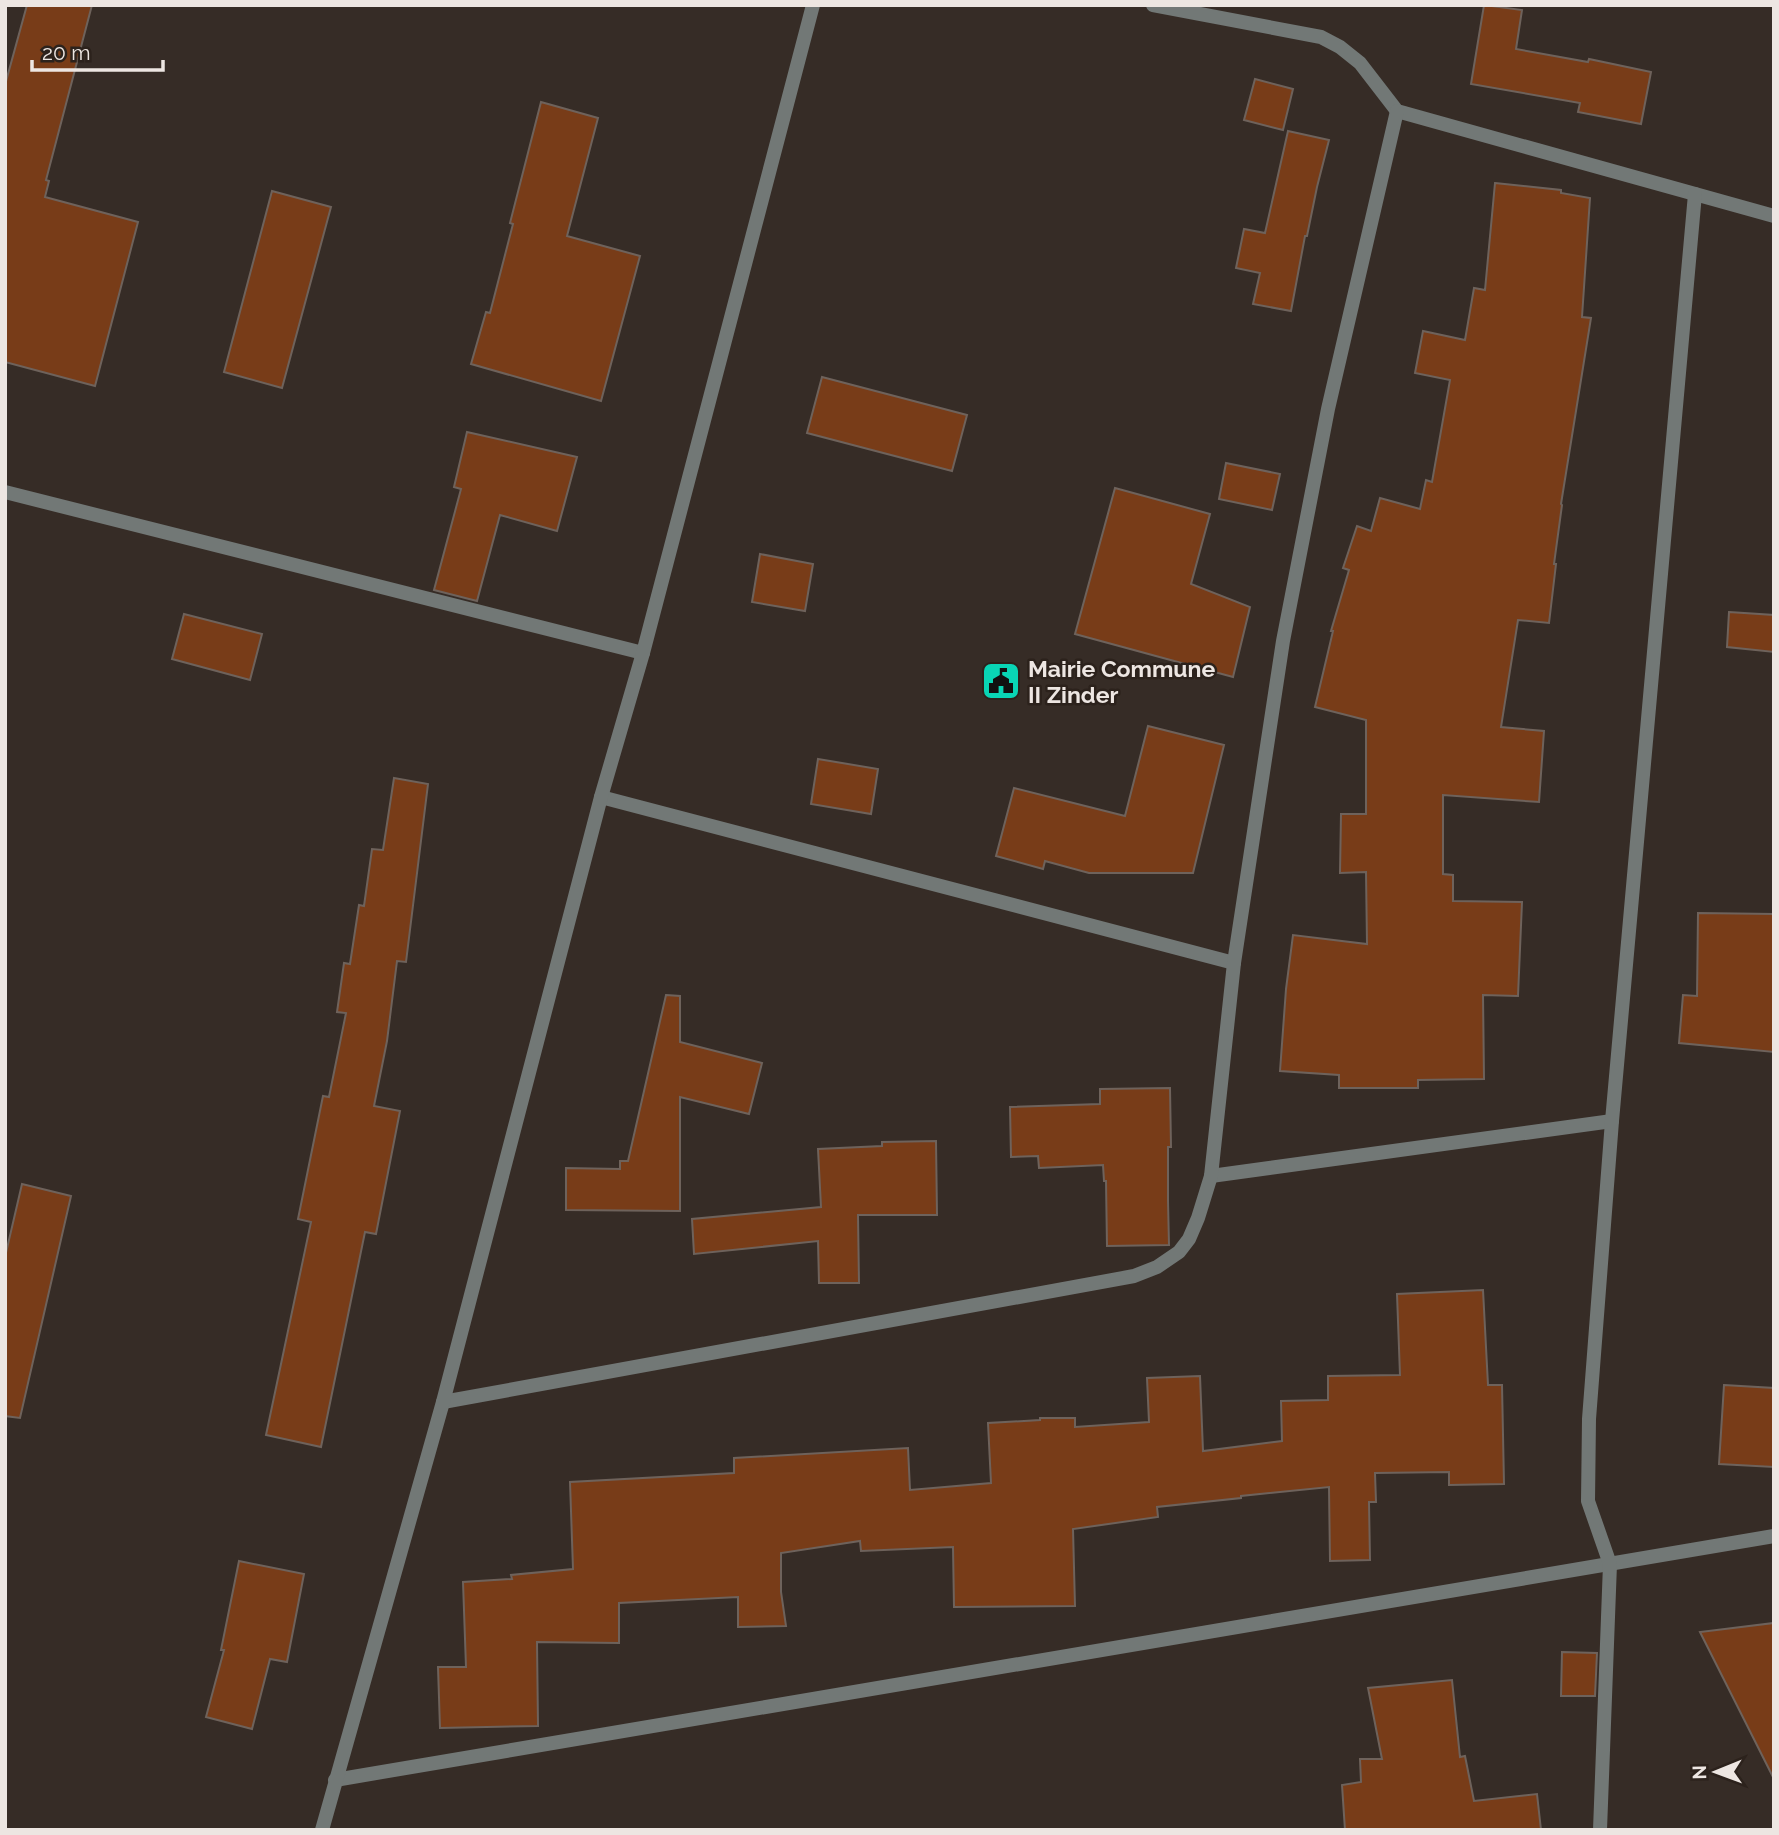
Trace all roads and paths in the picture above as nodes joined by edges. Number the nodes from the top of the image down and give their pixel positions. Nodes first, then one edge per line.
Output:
1 (813, 5) edge
2 (1153, 5) edge
3 (1397, 111) junction
4 (1695, 194) junction
5 (1774, 216) edge
6 (5, 492) edge
7 (643, 653) junction
8 (601, 797) junction
9 (1234, 963) junction
10 (1612, 1121) junction
11 (1211, 1176) junction
12 (443, 1402) junction
13 (1774, 1536) edge
14 (1610, 1564) junction
15 (335, 1780) junction
16 (322, 1830) edge
17 (1600, 1830) edge

1 - 7 street
2 - 3 street
3 - 4 street
3 - 9 street
4 - 5 street
4 - 10 street
6 - 7 street
7 - 8 street
8 - 9 street
8 - 12 street
9 - 11 street
10 - 11 street
10 - 14 street
11 - 12 street
12 - 15 street
13 - 14 street
14 - 15 street
14 - 17 street
15 - 16 street

